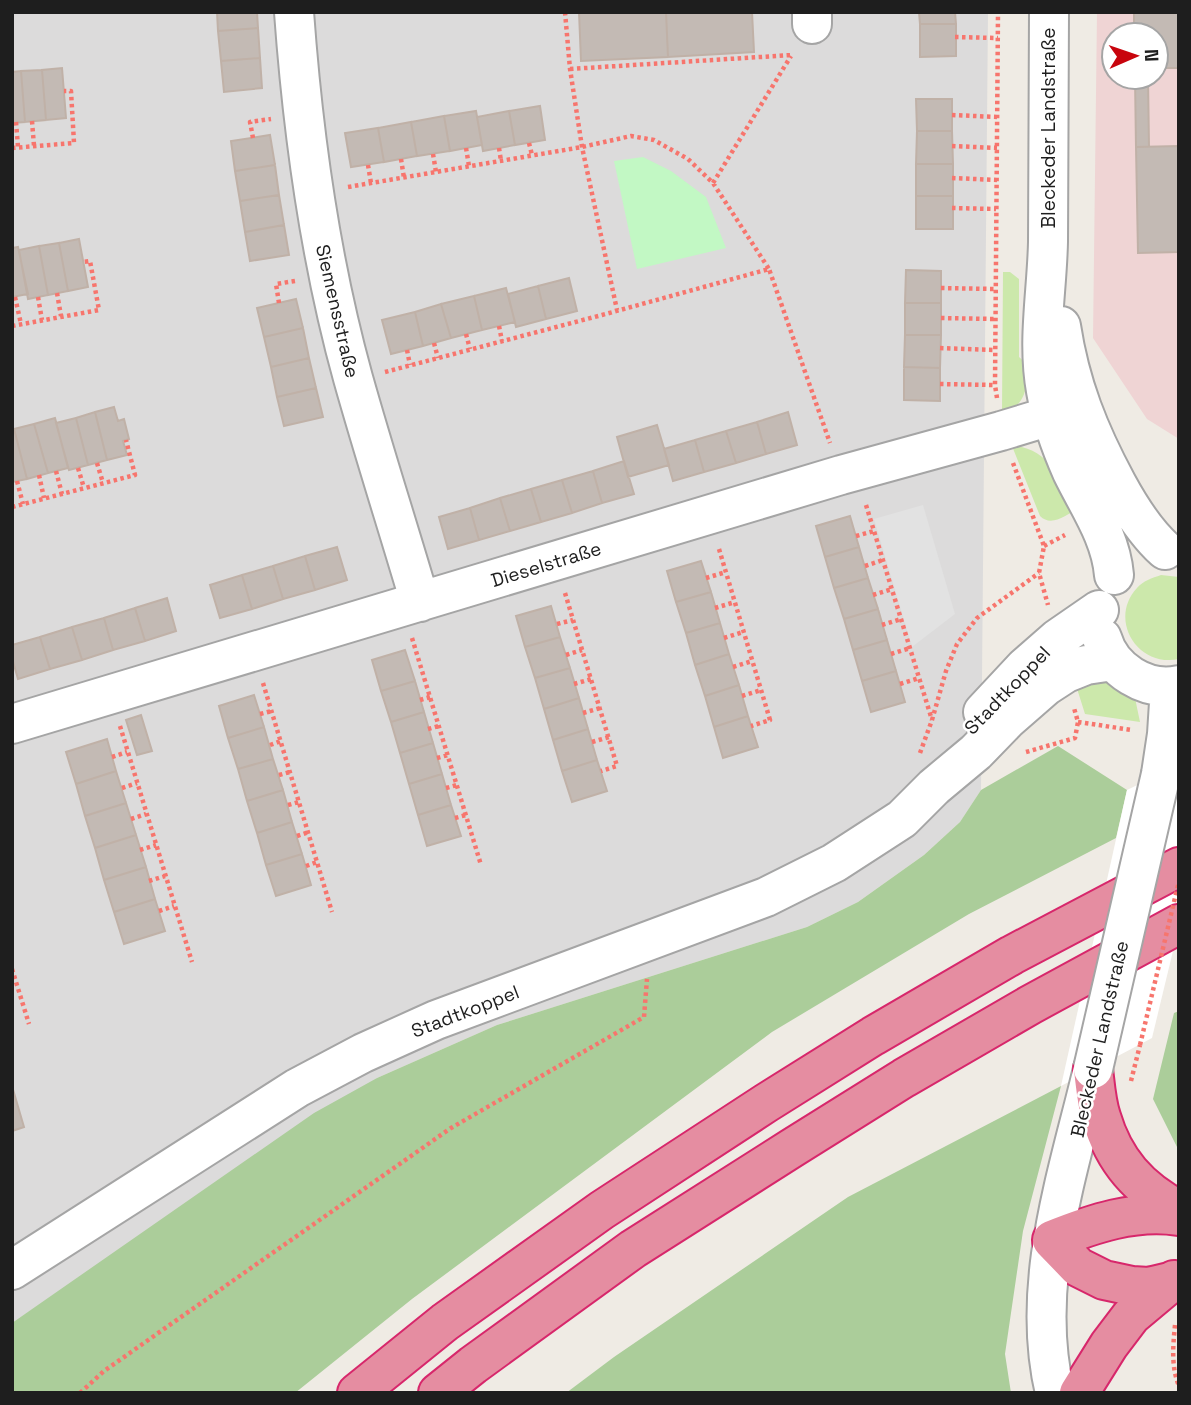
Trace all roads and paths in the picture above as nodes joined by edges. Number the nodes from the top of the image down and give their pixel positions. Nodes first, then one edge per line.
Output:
1 (294, 12) edge
2 (565, 12) edge
3 (998, 12) edge
4 (1049, 12) edge
5 (805, 30) edge
6 (956, 37) dead end
7 (998, 38) junction
8 (570, 69) junction
9 (64, 91) dead end
10 (952, 116) dead end
11 (997, 117) junction
12 (32, 121) dead end
13 (16, 122) dead end
14 (529, 143) dead end
15 (34, 146) junction
16 (952, 146) dead end
17 (15, 147) edge
18 (582, 147) junction
19 (466, 148) dead end
20 (499, 148) dead end
21 (997, 148) junction
22 (433, 153) dead end
23 (532, 156) junction
24 (401, 159) dead end
25 (501, 161) junction
26 (368, 165) dead end
27 (469, 166) junction
28 (436, 172) junction
29 (404, 178) junction
30 (953, 178) dead end
31 (997, 180) junction
32 (371, 183) junction
33 (713, 183) junction
34 (313, 193) junction
35 (953, 208) dead end
36 (996, 209) junction
37 (83, 262) dead end
38 (769, 269) junction
39 (941, 288) dead end
40 (996, 289) junction
41 (57, 293) dead end
42 (16, 297) dead end
43 (38, 297) dead end
44 (617, 310) junction
45 (561, 316) dead end
46 (61, 317) junction
47 (941, 318) dead end
48 (995, 319) junction
49 (42, 320) junction
50 (532, 323) dead end
51 (21, 324) junction
52 (564, 325) junction
53 (12, 326) edge
54 (499, 326) dead end
55 (534, 332) junction
56 (466, 334) dead end
57 (502, 341) junction
58 (434, 343) dead end
59 (940, 348) dead end
60 (470, 349) junction
61 (407, 350) dead end
62 (995, 350) junction
63 (438, 358) junction
64 (410, 365) junction
65 (353, 380) junction
66 (940, 384) dead end
67 (995, 385) junction
68 (1065, 412) junction
69 (1001, 431) junction
70 (126, 440) dead end
71 (97, 463) dead end
72 (78, 468) dead end
73 (56, 471) dead end
74 (848, 473) junction
75 (39, 475) dead end
76 (17, 481) dead end
77 (103, 483) junction
78 (84, 488) junction
79 (62, 494) junction
80 (44, 498) junction
81 (23, 504) junction
82 (12, 507) edge
83 (709, 515) junction
84 (874, 531) junction
85 (856, 536) dead end
86 (1172, 551) edge
87 (883, 560) junction
88 (555, 561) junction
89 (865, 566) dead end
90 (726, 572) junction
91 (1039, 573) junction
92 (1114, 575) junction
93 (706, 578) dead end
94 (892, 589) junction
95 (873, 595) dead end
96 (735, 602) junction
97 (411, 604) junction
98 (715, 608) dead end
99 (1099, 610) junction
100 (901, 619) junction
101 (573, 620) junction
102 (557, 624) dead end
103 (882, 625) dead end
104 (744, 632) junction
105 (724, 638) dead end
106 (1057, 639) junction
107 (910, 648) junction
108 (582, 650) junction
109 (253, 652) junction
110 (566, 654) dead end
111 (891, 654) dead end
112 (752, 661) junction
113 (1113, 661) junction
114 (733, 667) dead end
115 (421, 668) junction
116 (412, 671) dead end
117 (919, 678) junction
118 (591, 679) junction
119 (575, 684) dead end
120 (900, 684) dead end
121 (1175, 686) edge
122 (761, 690) junction
123 (110, 695) junction
124 (742, 696) dead end
125 (430, 697) junction
126 (420, 700) dead end
127 (600, 708) junction
128 (272, 711) junction
129 (583, 713) dead end
130 (260, 714) dead end
131 (932, 720) junction
132 (1077, 722) dead end
133 (12, 724) edge
134 (439, 726) junction
135 (751, 726) dead end
136 (428, 729) dead end
137 (1167, 734) junction
138 (608, 737) junction
139 (281, 741) junction
140 (592, 742) dead end
141 (270, 745) dead end
142 (127, 752) junction
143 (448, 755) junction
144 (112, 757) dead end
145 (437, 758) dead end
146 (601, 771) dead end
147 (926, 771) junction
148 (290, 772) junction
149 (279, 775) dead end
150 (137, 783) junction
151 (457, 785) junction
152 (122, 788) dead end
153 (446, 788) dead end
154 (299, 802) junction
155 (288, 805) dead end
156 (146, 814) junction
157 (466, 815) junction
158 (455, 818) dead end
159 (131, 819) dead end
160 (309, 832) junction
161 (296, 836) dead end
162 (156, 845) junction
163 (140, 850) dead end
164 (317, 863) junction
165 (481, 865) dead end
166 (306, 866) dead end
167 (1179, 867) edge
168 (166, 876) junction
169 (149, 881) dead end
170 (1179, 881) edge
171 (174, 906) junction
172 (159, 911) dead end
173 (332, 912) dead end
174 (1179, 924) edge
175 (651, 940) junction
176 (192, 962) dead end
177 (12, 969) edge
178 (29, 1024) dead end
179 (1140, 1045) dead end
180 (1093, 1069) junction
181 (1179, 1210) edge
182 (1179, 1216) edge
183 (1052, 1240) junction
184 (12, 1270) edge
185 (1174, 1280) edge
186 (80, 1393) edge
187 (357, 1393) edge
188 (438, 1393) edge
189 (1055, 1393) edge
190 (1079, 1393) edge

1 - 34 street, Siemensstraße
2 - 8 path
3 - 7 path
4 - 68 street, Bleckeder Landstraße
5 - 8 path
5 - 33 path
6 - 7 path
7 - 11 path
8 - 18 path
9 - 15 path
10 - 11 path
11 - 21 path
12 - 15 path
13 - 17 path
14 - 23 path
15 - 17 path
16 - 21 path
18 - 23 path
18 - 33 path
18 - 44 path
19 - 27 path
20 - 25 path
21 - 31 path
22 - 28 path
23 - 25 path
24 - 29 path
25 - 27 path
26 - 32 path
27 - 28 path
28 - 29 path
29 - 32 path
30 - 31 path
31 - 36 path
32 - 34 path
33 - 38 path
34 - 65 street, Siemensstraße
35 - 36 path
36 - 40 path
37 - 46 path
38 - 44 path
38 - 74 path
39 - 40 path
40 - 48 path
41 - 46 path
42 - 51 path
43 - 49 path
44 - 52 path
45 - 52 path
46 - 49 path
47 - 48 path
48 - 62 path
49 - 51 path
50 - 55 path
51 - 53 path
52 - 55 path
54 - 57 path
55 - 57 path
56 - 60 path
57 - 60 path
58 - 63 path
59 - 62 path
60 - 63 path
61 - 64 path
62 - 67 path
63 - 64 path
64 - 65 path
65 - 97 street, Siemensstraße
66 - 67 path
67 - 69 path
68 - 69 street, Dieselstraße
68 - 86 street, Bleckeder Landstraße
68 - 92 street, Bleckeder Landstraße
69 - 74 street, Dieselstraße
69 - 91 path
70 - 77 path
71 - 77 path
72 - 78 path
73 - 79 path
74 - 83 street, Dieselstraße
74 - 84 path
75 - 80 path
76 - 81 path
77 - 78 path
78 - 79 path
79 - 80 path
80 - 81 path
81 - 82 path
83 - 88 street, Dieselstraße
83 - 90 path
84 - 85 path
84 - 87 path
86 - 92 street
87 - 89 path
87 - 94 path
88 - 97 street, Dieselstraße
88 - 101 path
90 - 93 path
90 - 96 path
91 - 106 path
91 - 131 path
92 - 99 street
94 - 95 path
94 - 100 path
96 - 98 path
96 - 104 path
97 - 109 street, Dieselstraße
97 - 115 path
99 - 106 street, Stadtkoppel
99 - 113 street
100 - 103 path
100 - 107 path
101 - 102 path
101 - 108 path
104 - 105 path
104 - 112 path
106 - 147 street, Stadtkoppel
107 - 111 path
107 - 117 path
108 - 110 path
108 - 118 path
109 - 123 street, Dieselstraße
109 - 128 path
112 - 114 path
112 - 122 path
113 - 121 street
113 - 147 street, Stadtkoppel
115 - 116 path
115 - 125 path
117 - 120 path
117 - 131 path
118 - 119 path
118 - 127 path
121 - 137 street, Bleckeder Landstraße
122 - 124 path
122 - 135 path
123 - 133 street, Dieselstraße
123 - 142 path
125 - 126 path
125 - 134 path
127 - 129 path
127 - 138 path
128 - 130 path
128 - 139 path
131 - 147 path
132 - 137 path
134 - 136 path
134 - 143 path
137 - 180 street, Bleckeder Landstraße, bridge
138 - 140 path
138 - 146 path
139 - 141 path
139 - 148 path
142 - 144 path
142 - 150 path
143 - 145 path
143 - 151 path
147 - 175 street, Stadtkoppel
148 - 149 path
148 - 154 path
150 - 152 path
150 - 156 path
151 - 153 path
151 - 157 path
154 - 155 path
154 - 160 path
156 - 159 path
156 - 162 path
157 - 158 path
157 - 165 path
160 - 161 path
160 - 164 path
162 - 163 path
162 - 168 path
164 - 166 path
164 - 173 path
167 - 187 highway
168 - 169 path
168 - 171 path
170 - 179 path, bridge
171 - 172 path
171 - 176 path
174 - 188 highway
175 - 184 street, Stadtkoppel
175 - 186 path
177 - 178 path
180 - 181 highway
180 - 183 street, Bleckeder Landstraße
182 - 183 highway
183 - 185 highway
183 - 189 street, Bleckeder Landstraße
185 - 190 highway

